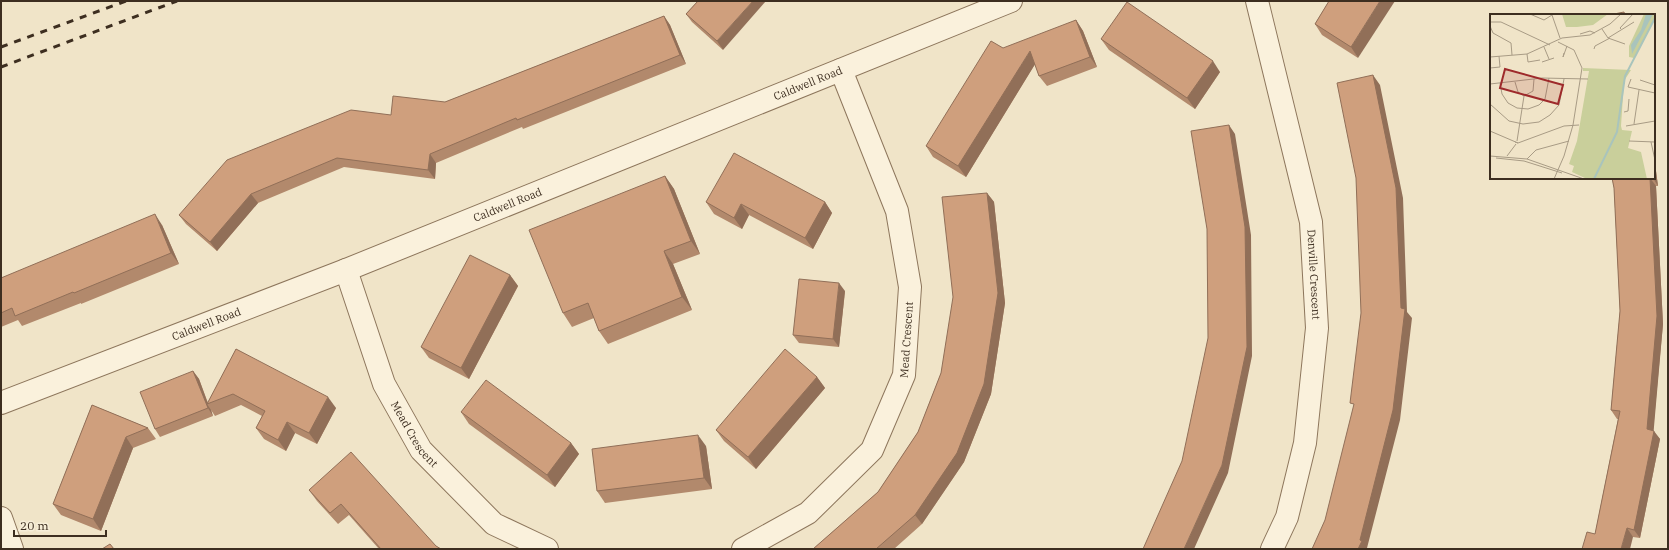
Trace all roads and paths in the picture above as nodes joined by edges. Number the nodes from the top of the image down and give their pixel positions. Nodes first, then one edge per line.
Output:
1 (1011, 1) edge
2 (1257, 1) edge
3 (841, 70) junction
4 (346, 270) junction
5 (1, 403) edge
6 (1, 518) edge
7 (12, 549) edge
8 (547, 549) edge
9 (743, 549) edge
10 (1272, 549) edge

1 - 3 street, Caldwell Road
2 - 10 street, Denville Crescent
3 - 4 street, Caldwell Road
3 - 9 street, Mead Crescent
4 - 5 street, Caldwell Road
4 - 8 street, Mead Crescent
6 - 7 street

